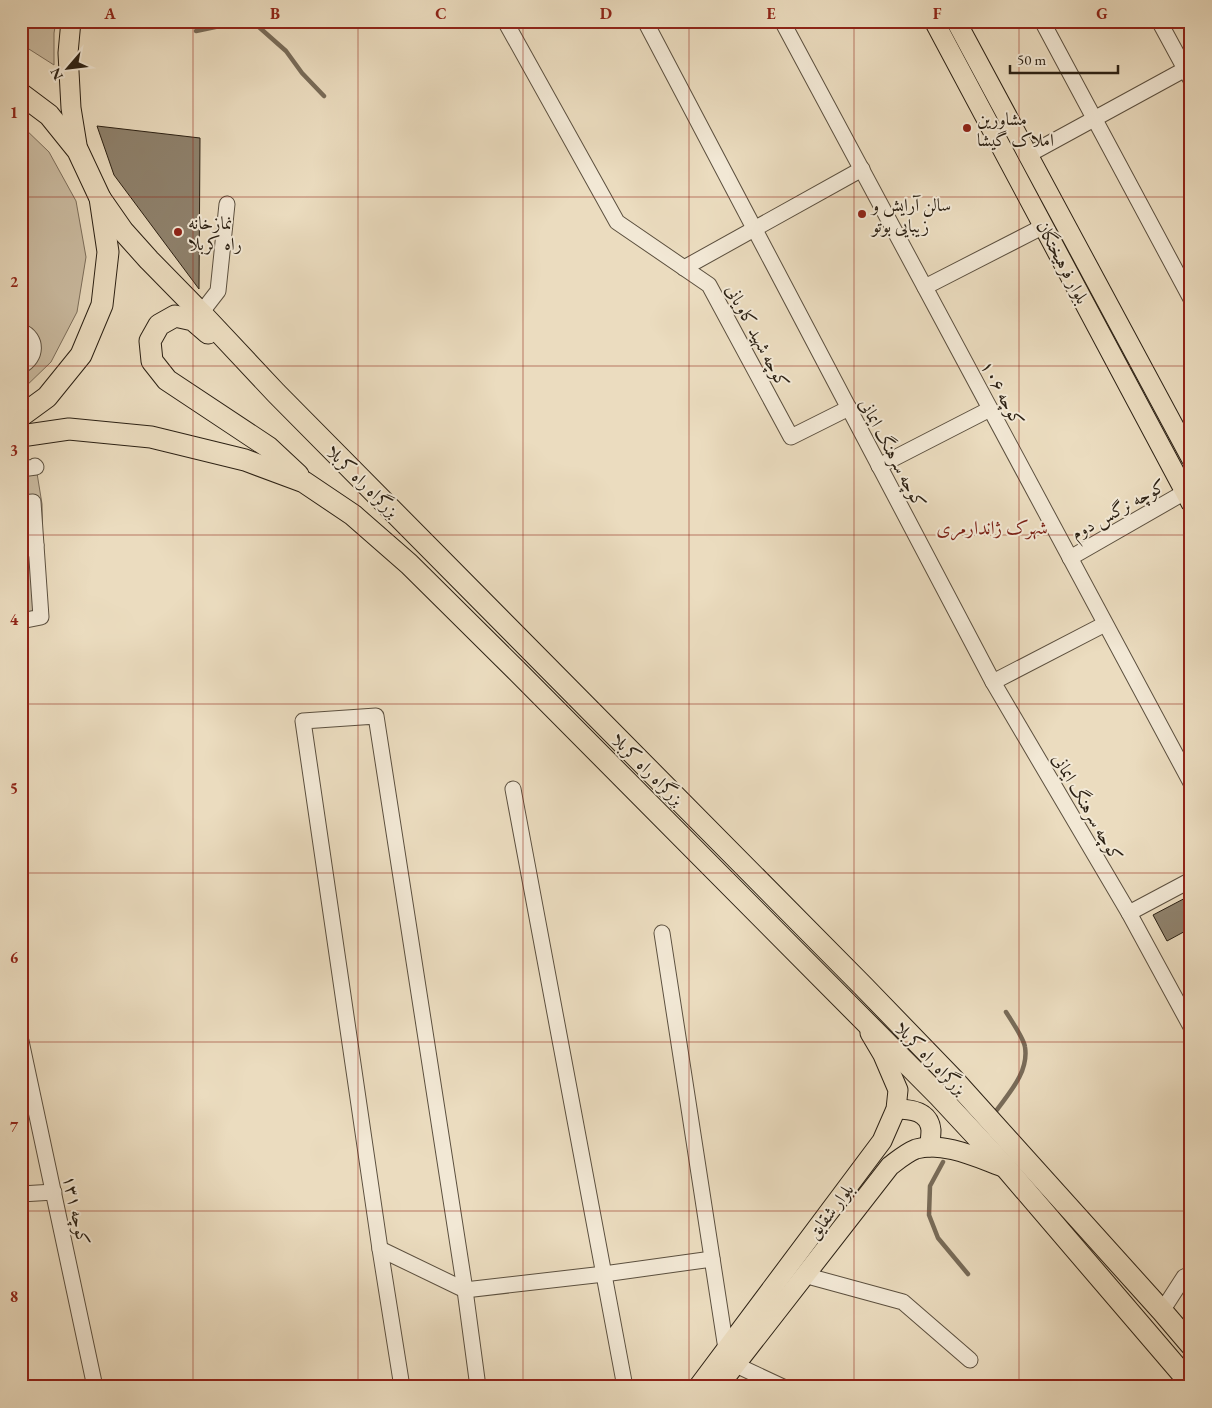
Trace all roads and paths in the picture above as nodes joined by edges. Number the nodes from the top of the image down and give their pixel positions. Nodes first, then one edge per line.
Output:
1 (71, 21) edge
2 (505, 21) edge
3 (645, 21) edge
4 (782, 21) edge
5 (934, 21) edge
6 (956, 21) edge
7 (1042, 21) edge
8 (1159, 21) edge
9 (1189, 72) edge
10 (21, 94) edge
11 (1094, 118) junction
12 (78, 151) junction
13 (1028, 155) junction
14 (862, 169) junction
15 (100, 198) junction
16 (227, 204) dead end
17 (1044, 226) junction
18 (755, 229) junction
19 (684, 268) junction
20 (925, 287) junction
21 (1191, 299) edge
22 (201, 313) junction
23 (21, 332) edge
24 (21, 366) edge
25 (276, 392) junction
26 (849, 408) junction
27 (990, 409) junction
28 (21, 416) edge
29 (21, 436) edge
30 (1191, 458) edge
31 (879, 466) junction
32 (304, 482) junction
33 (1188, 498) edge
34 (21, 503) edge
35 (28, 522) edge
36 (36, 545) junction
37 (21, 552) edge
38 (1070, 558) junction
39 (21, 621) edge
40 (1106, 624) junction
41 (993, 682) junction
42 (1191, 783) edge
43 (513, 789) dead end
44 (1191, 880) edge
45 (1129, 913) junction
46 (662, 933) dead end
47 (862, 1020) junction
48 (1191, 1027) edge
49 (21, 1040) edge
50 (896, 1109) junction
51 (930, 1147) junction
52 (1006, 1168) junction
53 (54, 1192) junction
54 (21, 1194) edge
55 (380, 1249) junction
56 (712, 1259) junction
57 (604, 1274) junction
58 (1191, 1274) edge
59 (804, 1275) junction
60 (465, 1290) junction
61 (1162, 1311) junction
62 (1191, 1345) edge
63 (726, 1349) junction
64 (970, 1360) dead end
65 (736, 1365) junction
66 (1191, 1384) edge
67 (96, 1387) edge
68 (402, 1387) edge
69 (478, 1387) edge
70 (624, 1387) edge
71 (698, 1387) edge
72 (718, 1387) edge
73 (783, 1387) edge

1 - 12 main road
2 - 19 street, کوچه شهید کاویانی
3 - 18 street, کوچه سرهنگ ایمانی
4 - 14 street, کوچه ۱۰۶
5 - 17 main road, بلوار فرهیختگان
6 - 13 main road, بلوار فرهیختگان
7 - 11 street
8 - 9 street
9 - 11 street
10 - 12 highway
11 - 13 street
11 - 21 street
12 - 15 highway
13 - 30 main road, بلوار فرهیختگان
14 - 18 street
14 - 20 street, کوچه ۱۰۶
15 - 22 highway, بزرگراه راه کربلا
15 - 28 highway
16 - 22 street
17 - 20 street
17 - 33 main road, بلوار فرهیختگان
18 - 19 street
18 - 26 street, کوچه سرهنگ ایمانی
19 - 26 street, کوچه شهید کاویانی
20 - 27 street, کوچه ۱۰۶
22 - 25 highway, بزرگراه راه کربلا
23 - 24 street
25 - 32 highway
25 - 61 highway, بزرگراه راه کربلا
26 - 31 street, کوچه سرهنگ ایمانی
27 - 31 street
27 - 38 street, کوچه ۱۰۶
29 - 32 highway, بزرگراه راه کربلا
31 - 41 street, کوچه سرهنگ ایمانی
32 - 47 highway, بزرگراه راه کربلا
33 - 38 street, کوچه نرگس دوم
34 - 35 street
35 - 36 street
36 - 37 street
36 - 39 street
38 - 40 street, کوچه ۱۰۶
40 - 41 street
40 - 42 street, کوچه ۱۰۶
41 - 45 street, کوچه سرهنگ ایمانی
43 - 57 street
44 - 45 street
45 - 48 street, کوچه سرهنگ ایمانی
46 - 56 street
47 - 50 main road, بلوار شقایق
47 - 52 highway, بزرگراه راه کربلا
49 - 53 street, کوچه ۱۳۱
50 - 51 main road
50 - 63 main road, بلوار شقایق
51 - 52 main road, بلوار شقایق
51 - 59 main road, بلوار شقایق
52 - 66 highway, بزرگراه راه کربلا
53 - 54 street
53 - 67 street, کوچه ۱۳۱
55 - 60 street
55 - 60 street
55 - 68 street
56 - 57 street
56 - 63 street
57 - 60 street
57 - 70 street
58 - 61 street
59 - 64 street
59 - 65 main road, بلوار شقایق
60 - 69 street
61 - 62 highway, بزرگراه راه کربلا
63 - 71 main road, بلوار شقایق
65 - 72 main road, بلوار شقایق
65 - 73 street

